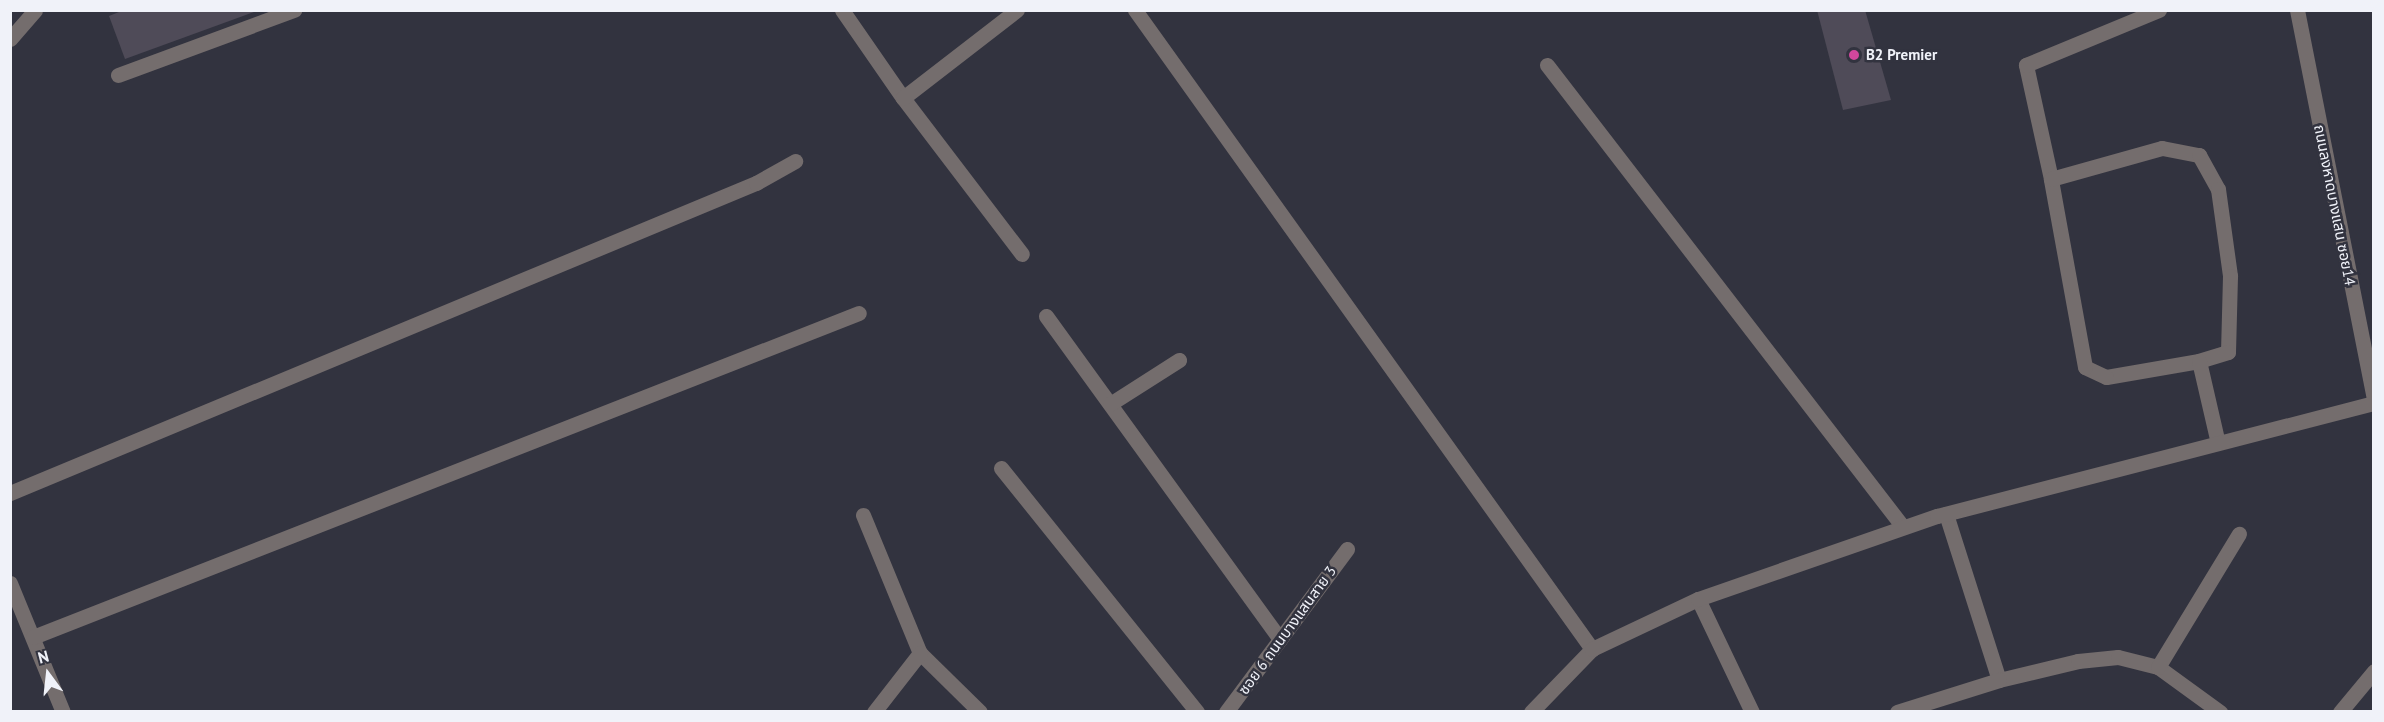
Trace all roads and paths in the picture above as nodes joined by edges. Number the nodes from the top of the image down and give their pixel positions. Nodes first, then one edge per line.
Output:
1 (34, 10) edge
2 (294, 10) edge
3 (842, 10) edge
4 (1017, 10) edge
5 (1135, 10) edge
6 (2159, 10) edge
7 (2297, 10) edge
8 (10, 39) edge
9 (1547, 65) dead end
10 (118, 75) dead end
11 (903, 98) junction
12 (795, 161) dead end
13 (2051, 179) junction
14 (1022, 254) dead end
15 (859, 314) dead end
16 (1046, 316) dead end
17 (1179, 360) dead end
18 (2199, 361) junction
19 (2373, 401) edge
20 (1110, 404) junction
21 (2218, 443) junction
22 (1001, 468) dead end
23 (10, 493) edge
24 (862, 514) dead end
25 (1946, 514) junction
26 (1903, 527) junction
27 (2239, 534) dead end
28 (1347, 549) dead end
29 (10, 583) edge
30 (1698, 599) junction
31 (33, 637) junction
32 (1280, 639) junction
33 (1592, 649) junction
34 (920, 653) junction
35 (2158, 667) junction
36 (2373, 671) edge
37 (1999, 680) junction
38 (63, 711) edge
39 (874, 711) edge
40 (980, 711) edge
41 (1197, 711) edge
42 (1226, 711) edge
43 (1531, 711) edge
44 (1752, 711) edge
45 (1897, 711) edge
46 (2220, 711) edge
47 (2340, 711) edge

1 - 8 street
2 - 10 street
3 - 11 street
4 - 11 street
5 - 33 street
6 - 13 street
7 - 19 street, ถนนลงหาดบางแสน ซอย14
9 - 26 street
11 - 14 street
12 - 23 street
13 - 18 street
13 - 18 street
15 - 31 street
16 - 20 street
17 - 20 street
18 - 21 street
19 - 21 street
20 - 32 street
21 - 25 street
22 - 41 street
24 - 34 street
25 - 26 street
25 - 37 street
26 - 30 street
27 - 35 street
28 - 32 street, ซอย 6 ถนนบางแสนสาย 3
29 - 31 street
30 - 33 street
30 - 44 street
31 - 38 street
32 - 42 street, ซอย 6 ถนนบางแสนสาย 3
33 - 43 street
34 - 39 street
34 - 40 street
35 - 37 street
35 - 46 street
36 - 47 street
37 - 45 street

